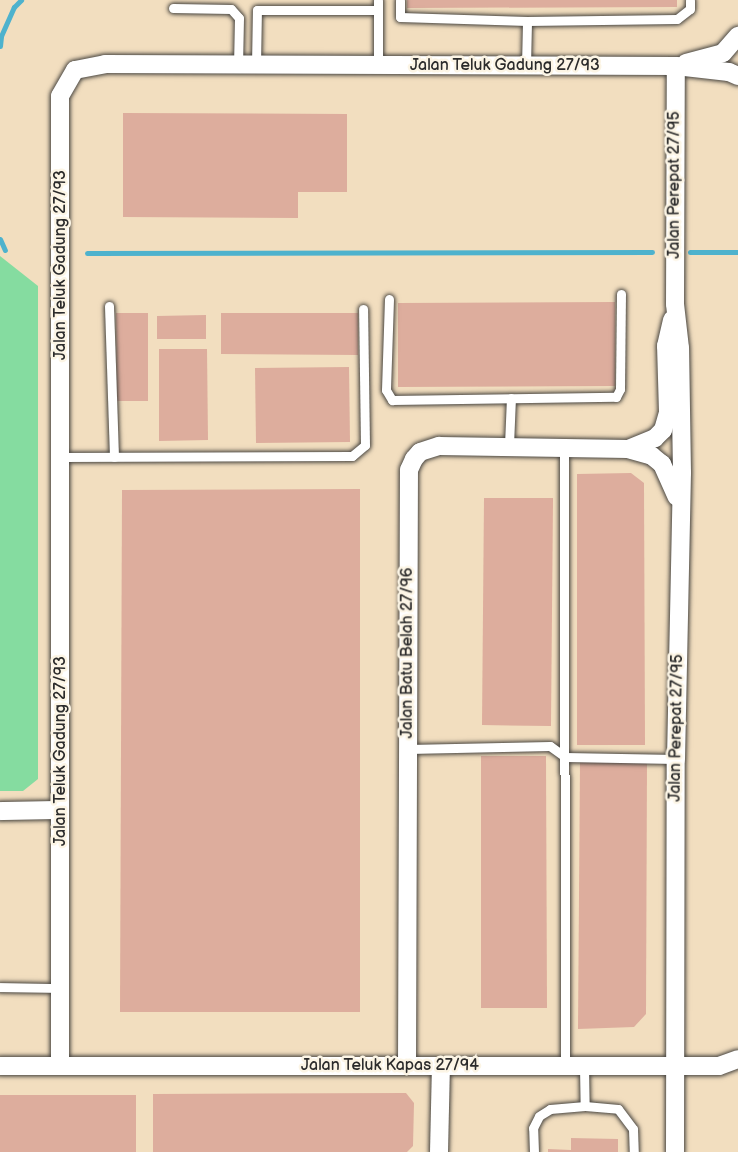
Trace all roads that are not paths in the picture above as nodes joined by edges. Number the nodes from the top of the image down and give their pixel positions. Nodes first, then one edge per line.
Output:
1 (400, 0) edge
2 (690, 0) edge
3 (257, 5) edge
4 (378, 5) edge
5 (173, 8) dead end
6 (527, 21) junction
7 (738, 36) edge
8 (247, 65) junction
9 (378, 65) junction
10 (526, 66) junction
11 (676, 66) junction
12 (738, 76) edge
13 (621, 294) dead end
14 (389, 299) dead end
15 (675, 304) junction
16 (109, 306) dead end
17 (363, 309) dead end
18 (511, 398) junction
19 (509, 445) junction
20 (564, 447) junction
21 (628, 449) junction
22 (61, 457) junction
23 (114, 457) junction
24 (680, 505) junction
25 (408, 749) junction
26 (565, 757) junction
27 (676, 759) junction
28 (60, 810) junction
29 (0, 811) edge
30 (0, 987) edge
31 (60, 988) junction
32 (738, 1059) edge
33 (0, 1066) edge
34 (60, 1066) junction
35 (407, 1066) junction
36 (441, 1066) junction
37 (565, 1066) junction
38 (584, 1066) junction
39 (676, 1066) junction
40 (719, 1066) junction
41 (738, 1076) edge
42 (585, 1106) junction
43 (439, 1152) edge
44 (534, 1152) edge
45 (634, 1152) edge
46 (675, 1152) edge

1 - 6 lane
2 - 6 lane
3 - 4 lane
3 - 8 lane
4 - 9 lane
5 - 8 lane
6 - 10 lane
7 - 11 street, Jalan Teluk Gadung 27/93
8 - 9 street, Jalan Teluk Gadung 27/93
8 - 22 street, Jalan Teluk Gadung 27/93
9 - 10 street, Jalan Teluk Gadung 27/93
10 - 11 street, Jalan Teluk Gadung 27/93
11 - 12 street, Jalan Teluk Gadung 27/93
11 - 15 street, Jalan Perepat 27/95
13 - 18 lane
14 - 18 lane
15 - 21 street, Jalan Perepat 27/95
15 - 24 street, Jalan Perepat 27/95
16 - 23 lane
17 - 23 lane
18 - 19 lane
19 - 20 street, Jalan Batu Belah 27/96
19 - 25 street, Jalan Batu Belah 27/96
20 - 21 street, Jalan Batu Belah 27/96
20 - 26 lane
21 - 24 street
22 - 23 lane
22 - 28 street, Jalan Teluk Gadung 27/93
24 - 27 street, Jalan Perepat 27/95
25 - 26 lane
25 - 35 street, Jalan Batu Belah 27/96
26 - 27 lane
26 - 37 lane
27 - 39 street, Jalan Perepat 27/95
28 - 29 street
28 - 31 street, Jalan Teluk Gadung 27/93
30 - 31 lane
31 - 34 street, Jalan Teluk Gadung 27/93
32 - 40 street
33 - 34 street, Jalan Teluk Kapas 27/94
34 - 35 street, Jalan Teluk Kapas 27/94
35 - 36 street, Jalan Teluk Kapas 27/94
36 - 37 street, Jalan Teluk Kapas 27/94
36 - 43 street
37 - 38 street, Jalan Teluk Kapas 27/94
38 - 39 street, Jalan Teluk Kapas 27/94
38 - 42 lane
39 - 40 street, Jalan Teluk Kapas 27/94
39 - 46 street, Jalan Perepat 27/95
40 - 41 street
42 - 44 lane
42 - 45 lane

